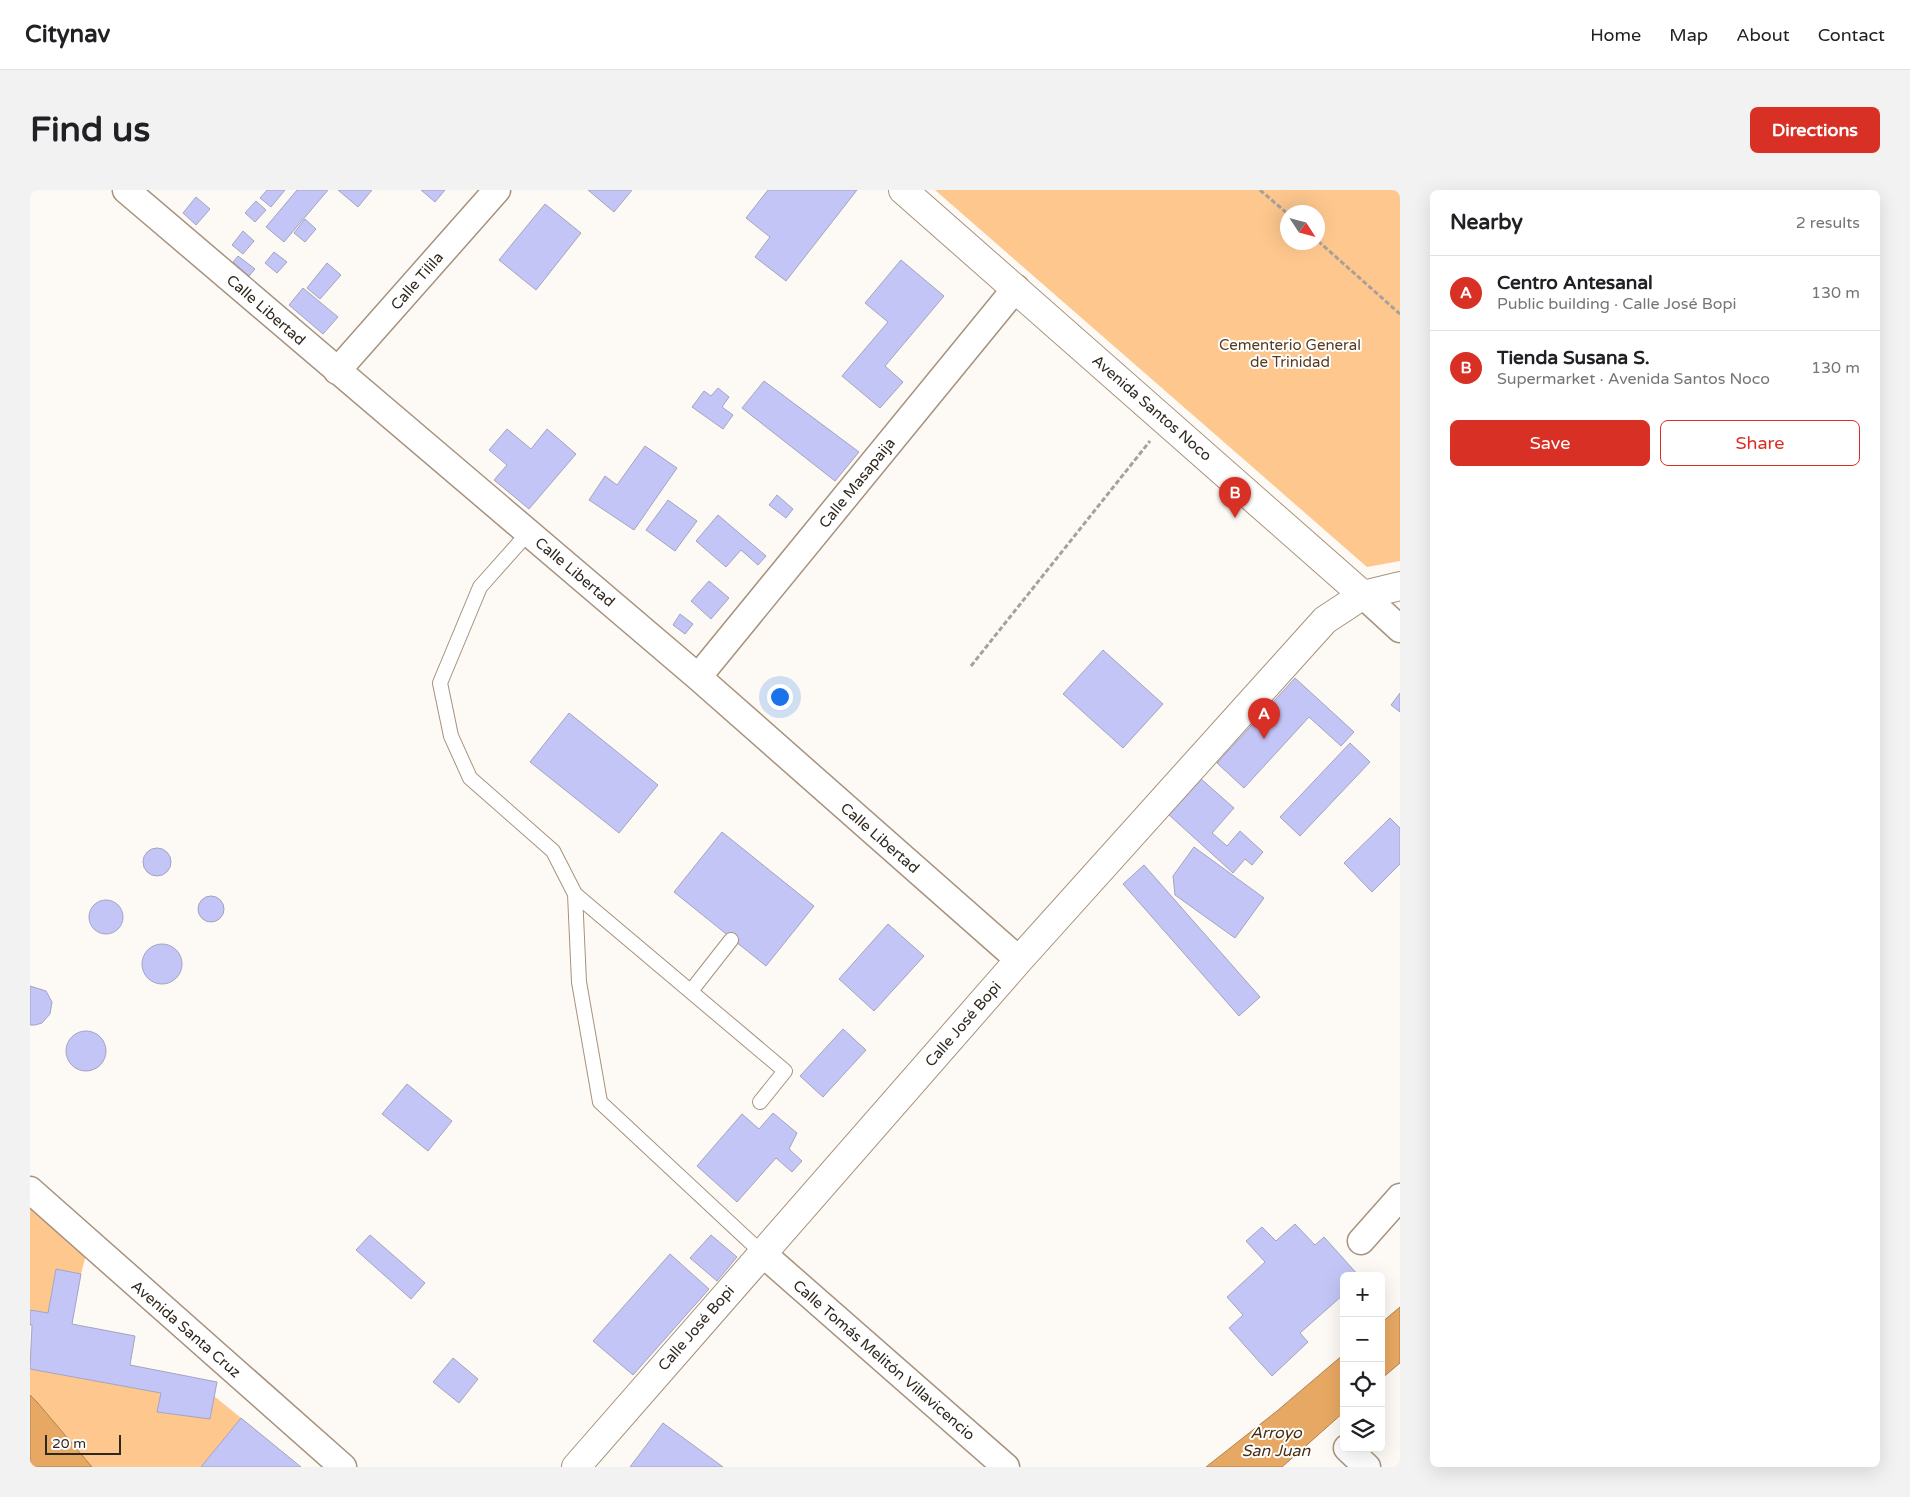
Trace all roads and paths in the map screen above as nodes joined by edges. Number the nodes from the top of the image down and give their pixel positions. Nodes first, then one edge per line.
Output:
1 (126, 190) edge
2 (497, 190) edge
3 (903, 190) edge
4 (1260, 190) edge
5 (1280, 207) edge
6 (1325, 247) edge
7 (1016, 288) junction
8 (1400, 314) edge
9 (337, 371) junction
10 (1166, 420) junction
11 (528, 532) junction
12 (1400, 586) edge
13 (1364, 595) junction
14 (1400, 629) edge
15 (971, 666) dead end
16 (698, 677) junction
17 (575, 894) junction
18 (732, 940) dead end
19 (1019, 960) junction
20 (691, 991) junction
21 (760, 1102) dead end
22 (30, 1190) edge
23 (1400, 1197) edge
24 (1361, 1241) dead end
25 (762, 1253) junction
26 (1352, 1452) edge
27 (343, 1467) edge
28 (576, 1467) edge
29 (1006, 1467) edge
30 (1367, 1467) edge

1 - 9 street, Calle Libertad
2 - 9 street, Calle Tilila
3 - 7 main road, Avenida Santos Noco
4 - 5 path
6 - 8 path
7 - 10 main road, Avenida Santos Noco
7 - 16 street, Calle Masapaija
9 - 11 street, Calle Libertad
10 - 13 main road, Avenida Santos Noco
10 - 15 path
11 - 16 street, Calle Libertad
11 - 17 lane
12 - 13 main road, Calle José Bopi
13 - 14 street, Avenida Santos Noco
13 - 19 main road, Calle José Bopi
16 - 19 street, Calle Libertad
17 - 20 lane
17 - 25 lane
18 - 20 lane
19 - 25 main road, Calle José Bopi
20 - 21 lane
22 - 27 street, Avenida Santa Cruz
23 - 24 street
25 - 28 main road, Calle José Bopi
25 - 29 street, Calle Tomás Melitón Villavicencio
26 - 30 street

